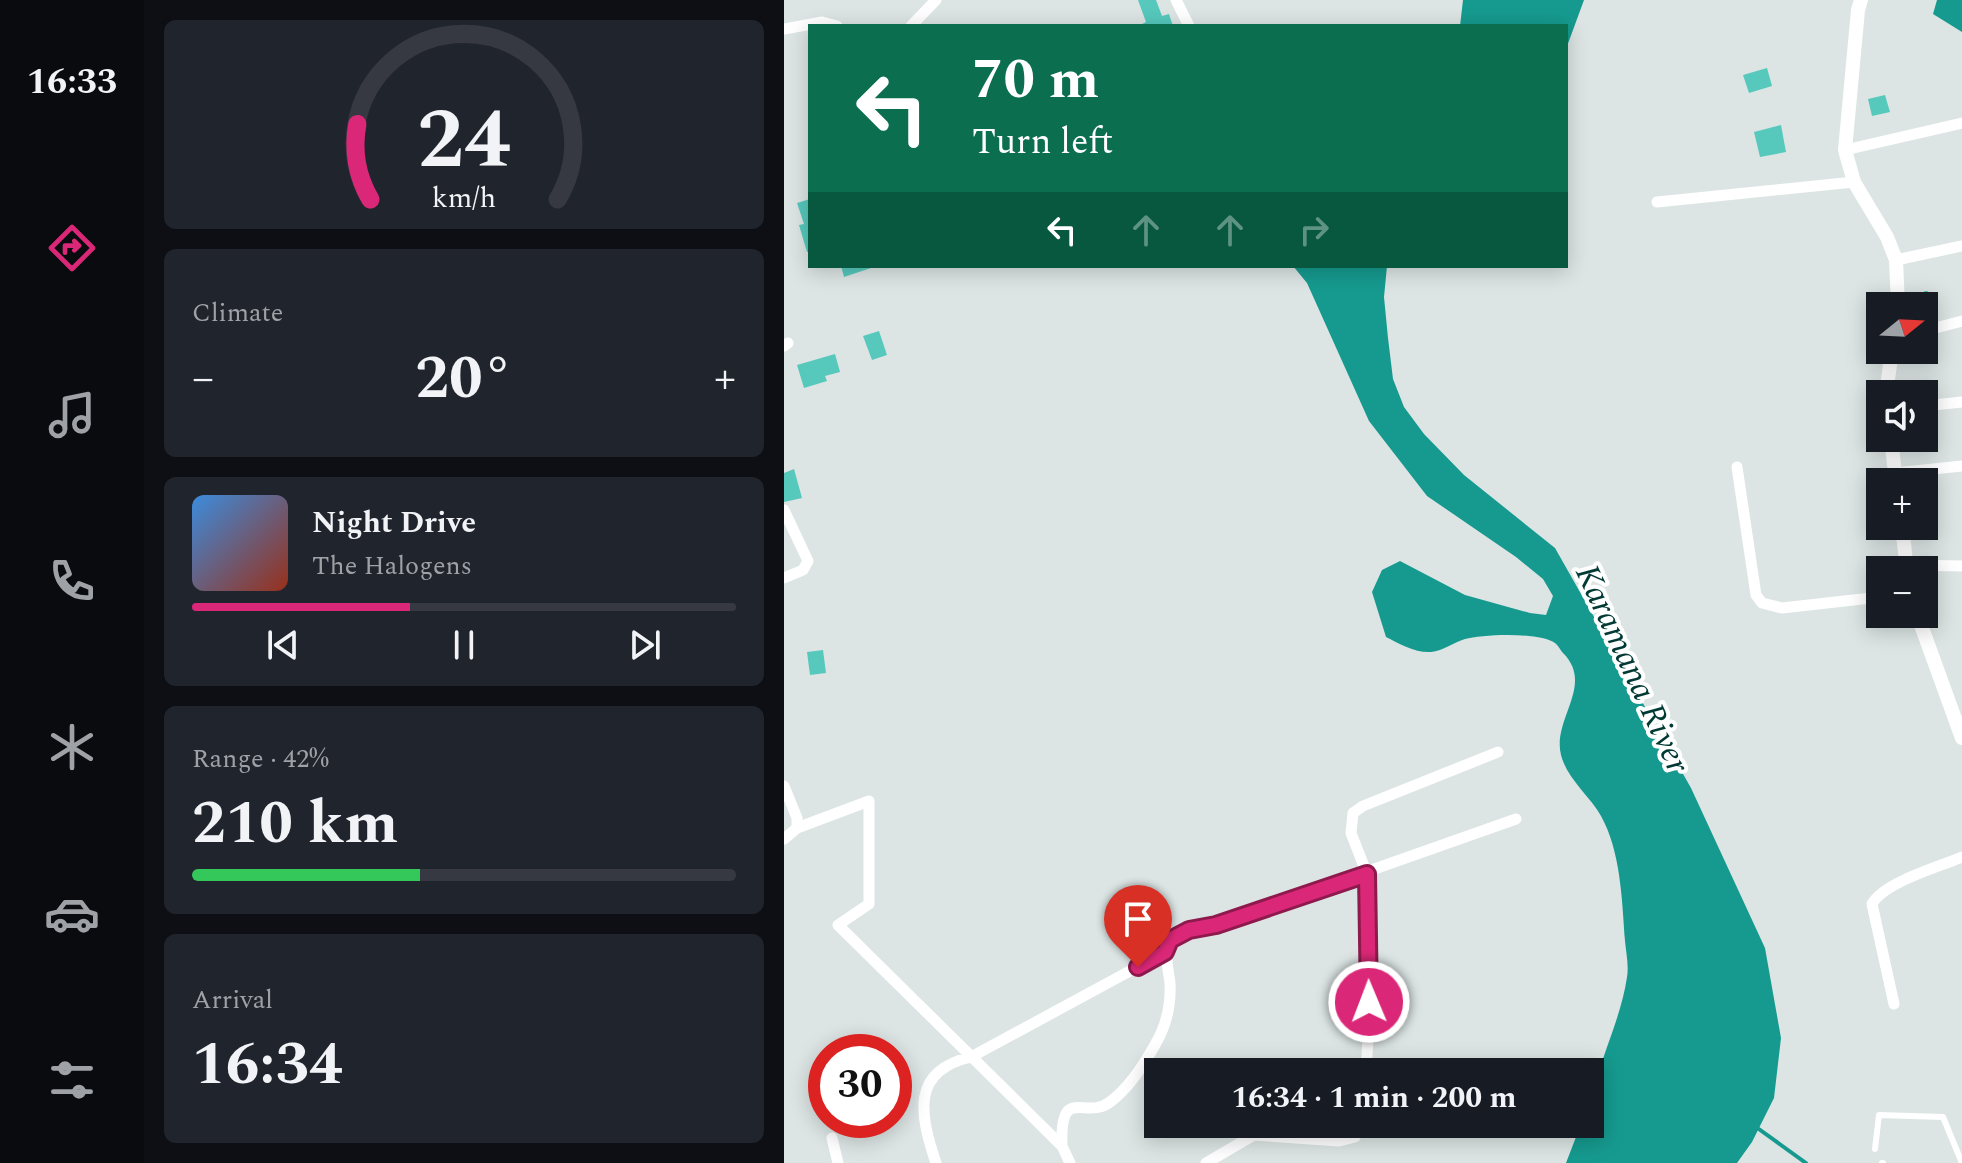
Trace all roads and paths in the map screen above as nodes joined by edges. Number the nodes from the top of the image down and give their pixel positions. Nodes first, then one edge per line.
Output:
1 (936, 0) edge
2 (1176, 0) edge
3 (1861, 0) edge
4 (913, 24) edge
5 (1188, 24) edge
6 (808, 25) edge
7 (784, 29) edge
8 (1962, 123) edge
9 (1845, 150) junction
10 (1854, 182) junction
11 (1657, 202) dead end
12 (1962, 246) edge
13 (1896, 260) junction
14 (1897, 292) edge
15 (1962, 321) edge
16 (1938, 327) edge
17 (1962, 402) edge
18 (1938, 405) edge
19 (1962, 466) edge
20 (1737, 467) dead end
21 (1938, 470) edge
22 (784, 510) edge
23 (1962, 566) edge
24 (1938, 567) edge
25 (784, 578) edge
26 (1866, 599) edge
27 (1922, 628) edge
28 (1962, 738) edge
29 (1498, 752) dead end
30 (784, 786) edge
31 (1516, 819) dead end
32 (797, 828) junction
33 (784, 839) edge
34 (1962, 857) edge
35 (1367, 874) junction
36 (1165, 952) junction
37 (1894, 1004) dead end
38 (971, 1057) junction
39 (1367, 1058) edge
40 (832, 1138) dead end
41 (1241, 1138) edge
42 (1315, 1138) edge
43 (1351, 1138) edge
44 (1062, 1146) junction
45 (1875, 1149) dead end
46 (838, 1163) edge
47 (936, 1163) edge
48 (1070, 1163) edge
49 (1206, 1163) edge
50 (1962, 1163) edge

1 - 4 street
2 - 5 street
3 - 9 street
6 - 7 street
8 - 9 street
9 - 10 street
10 - 11 street
10 - 13 street
12 - 13 street
13 - 14 street
15 - 16 street
17 - 18 street
19 - 21 street
20 - 26 street
22 - 25 street
23 - 24 street
27 - 28 street
29 - 35 street
30 - 32 street
31 - 35 street
32 - 33 street
32 - 38 street
34 - 37 street
35 - 36 street
35 - 39 street
36 - 38 street
36 - 44 street
38 - 44 street
38 - 47 street
40 - 46 street
41 - 49 street
42 - 43 street
44 - 48 street
45 - 50 lane

